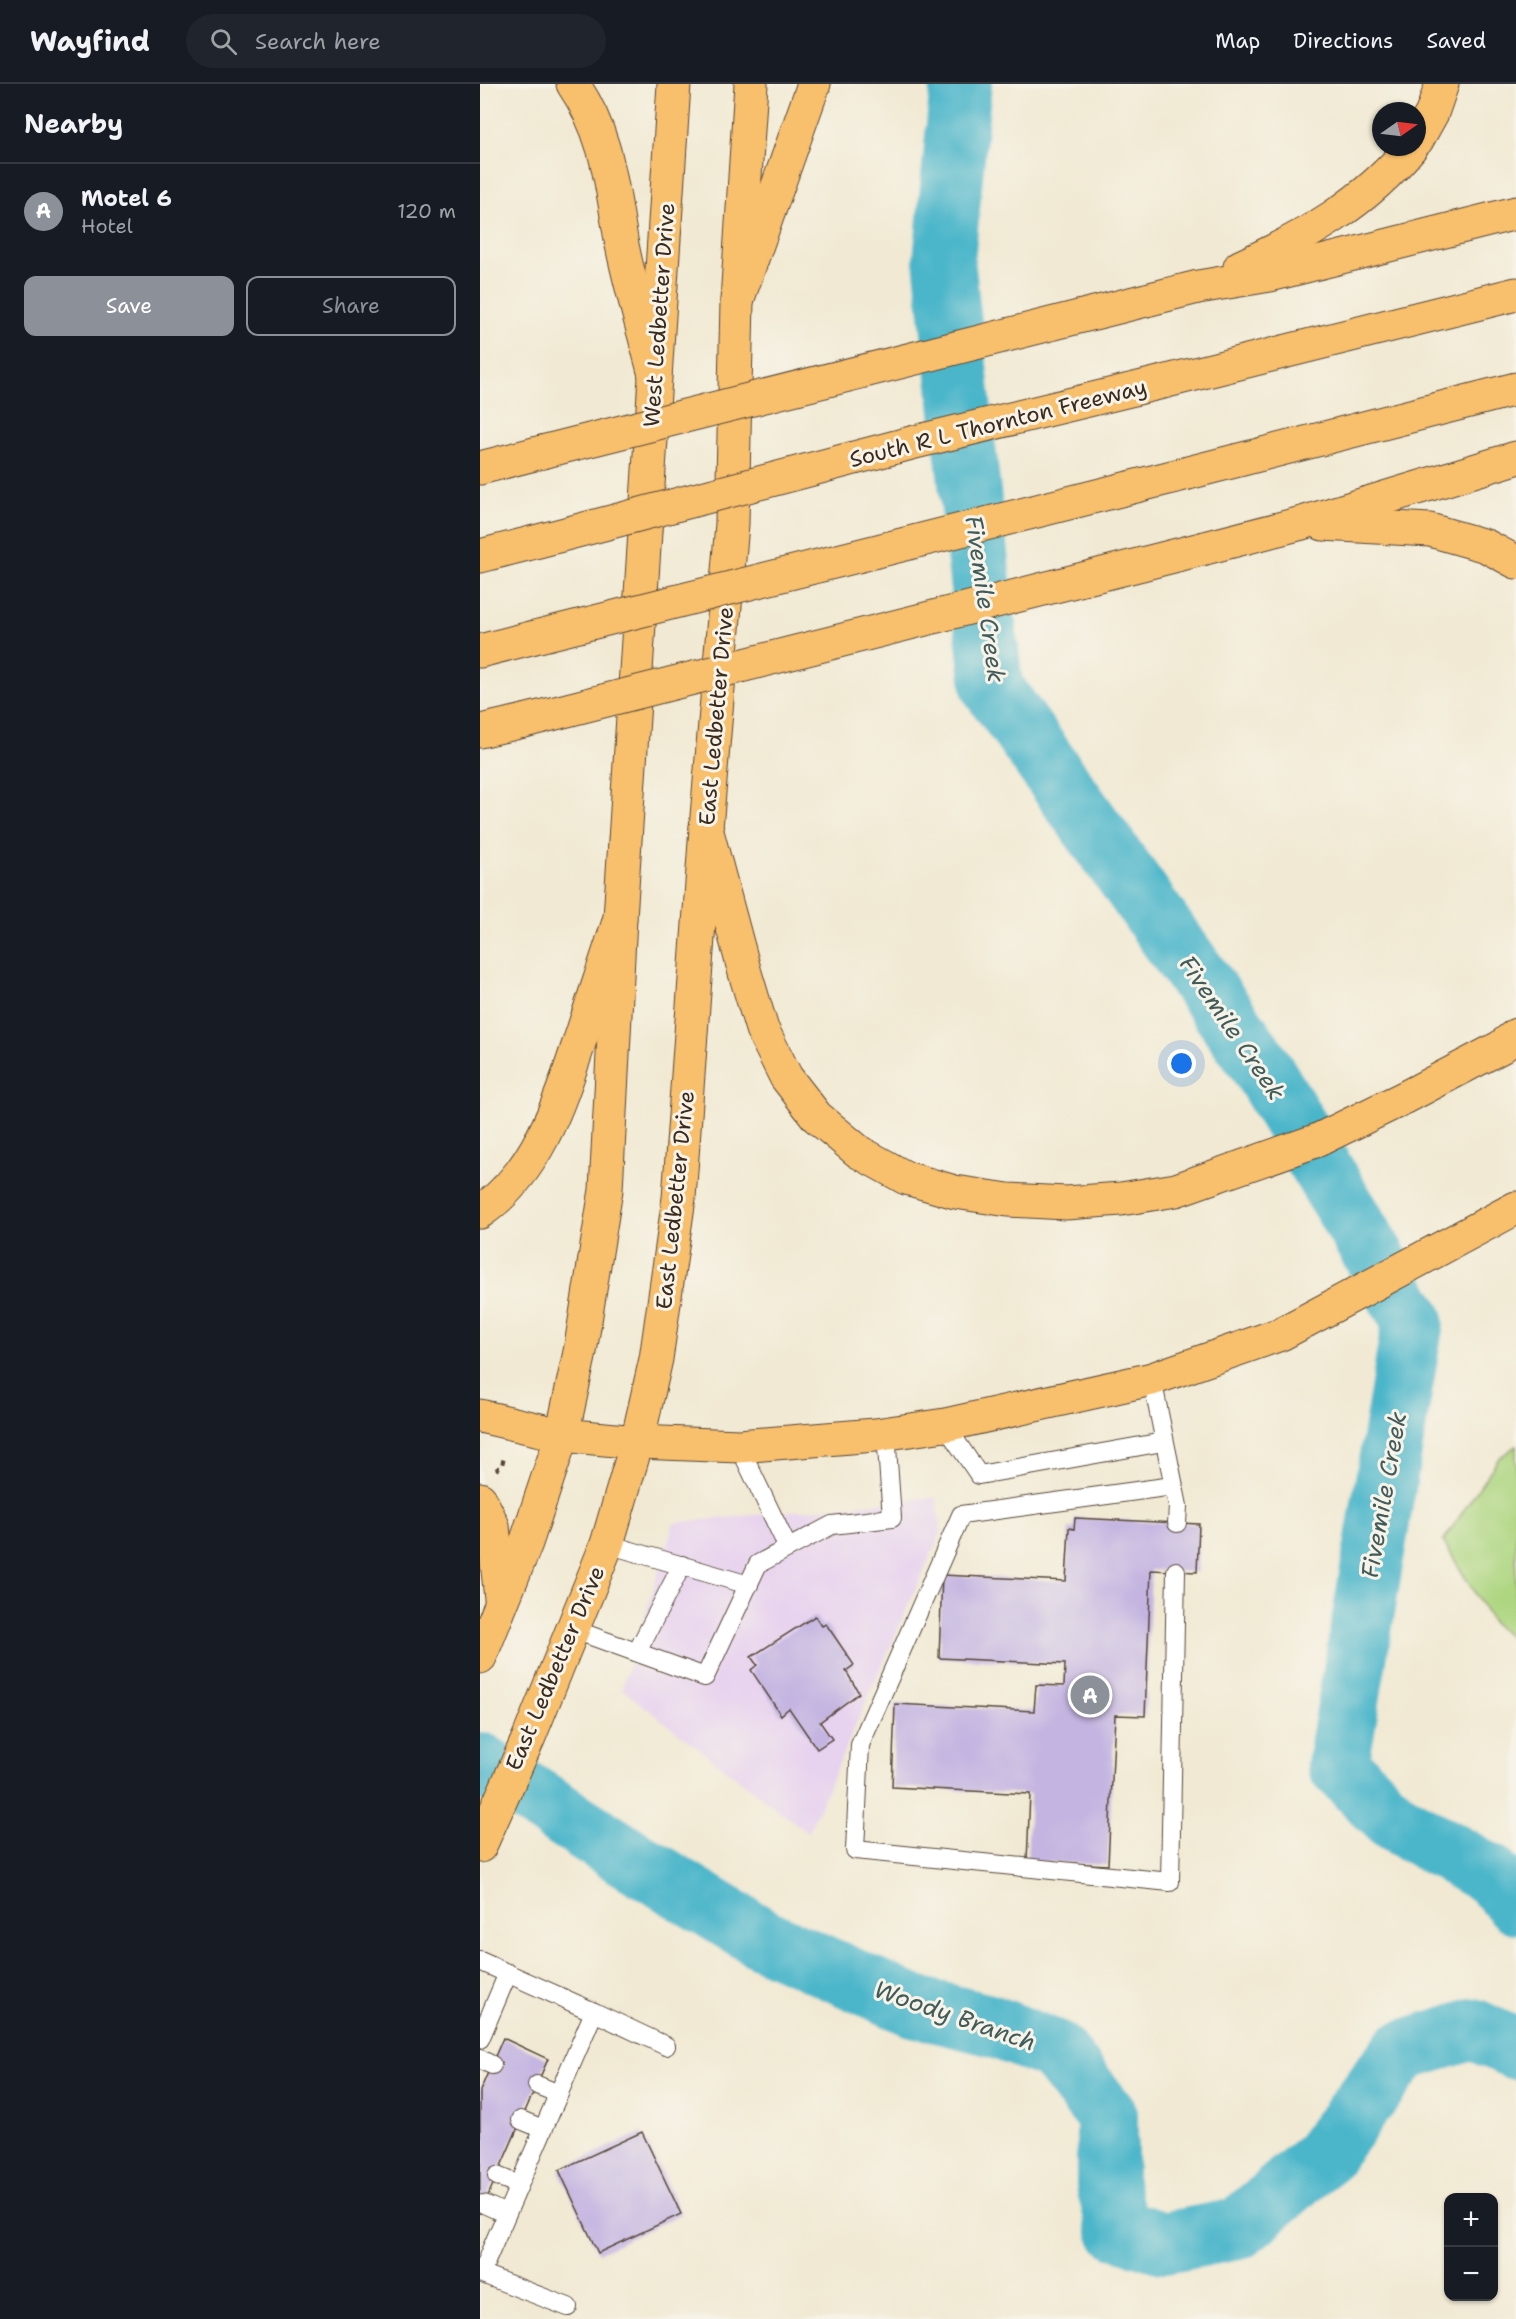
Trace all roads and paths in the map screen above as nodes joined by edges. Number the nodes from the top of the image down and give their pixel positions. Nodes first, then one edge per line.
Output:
1 (573, 84) edge
2 (674, 84) edge
3 (751, 84) edge
4 (814, 84) edge
5 (1442, 84) edge
6 (1426, 124) edge
7 (1404, 156) edge
8 (1516, 213) edge
9 (1198, 287) junction
10 (1516, 294) edge
11 (737, 302) junction
12 (655, 375) junction
13 (1516, 390) edge
14 (1516, 458) edge
15 (490, 463) edge
16 (1302, 523) junction
17 (480, 556) edge
18 (1516, 562) edge
19 (480, 651) edge
20 (484, 731) edge
21 (706, 828) junction
22 (620, 918) junction
23 (1508, 1041) edge
24 (1516, 1208) edge
25 (480, 1212) edge
26 (1152, 1379) junction
27 (480, 1416) edge
28 (945, 1425) junction
29 (886, 1433) junction
30 (562, 1435) junction
31 (637, 1442) junction
32 (1164, 1442) junction
33 (739, 1446) junction
34 (504, 1453) dead end
35 (1173, 1485) junction
36 (484, 1487) edge
37 (1177, 1523) dead end
38 (607, 1544) junction
39 (788, 1548) junction
40 (682, 1565) junction
41 (1176, 1571) dead end
42 (749, 1585) junction
43 (502, 1606) junction
44 (572, 1629) junction
45 (637, 1652) junction
46 (480, 1657) edge
47 (480, 1846) edge
48 (480, 1960) edge
49 (508, 1973) junction
50 (594, 2012) junction
51 (480, 2039) edge
52 (666, 2046) dead end
53 (537, 2085) dead end
54 (558, 2094) junction
55 (521, 2120) dead end
56 (543, 2129) junction
57 (497, 2176) dead end
58 (519, 2185) junction
59 (484, 2204) dead end
60 (506, 2214) junction
61 (480, 2273) edge
62 (568, 2307) dead end

1 - 12 main road
2 - 12 main road, West Ledbetter Drive
3 - 11 main road
4 - 11 main road
5 - 6 main road
7 - 9 main road
8 - 9 main road
9 - 15 main road, bridge
10 - 17 main road, South R L Thornton Freeway, bridge
11 - 21 main road, East Ledbetter Drive
12 - 22 main road, West Ledbetter Drive
13 - 19 main road, bridge
14 - 16 main road
16 - 18 main road
16 - 20 main road, bridge
21 - 23 main road
21 - 31 main road, East Ledbetter Drive
22 - 25 main road
22 - 30 main road
24 - 26 main road
26 - 28 main road
26 - 32 lane
27 - 30 main road
28 - 29 main road
28 - 32 lane
29 - 33 main road
29 - 39 lane
30 - 31 main road
30 - 43 main road
31 - 33 main road
31 - 38 main road, East Ledbetter Drive
32 - 35 lane
33 - 39 lane
34 - 36 path
35 - 37 lane
35 - 41 lane
36 - 43 main road
38 - 40 lane
38 - 44 main road, East Ledbetter Drive
39 - 42 lane
40 - 42 lane
40 - 45 lane
42 - 45 lane
43 - 46 main road
44 - 45 lane
44 - 47 main road, East Ledbetter Drive
48 - 49 lane
49 - 50 lane
49 - 51 lane
50 - 52 lane
50 - 54 lane
53 - 54 lane
54 - 56 lane
55 - 56 lane
56 - 58 lane
57 - 58 lane
58 - 60 lane
59 - 60 lane
60 - 61 lane
61 - 62 lane

